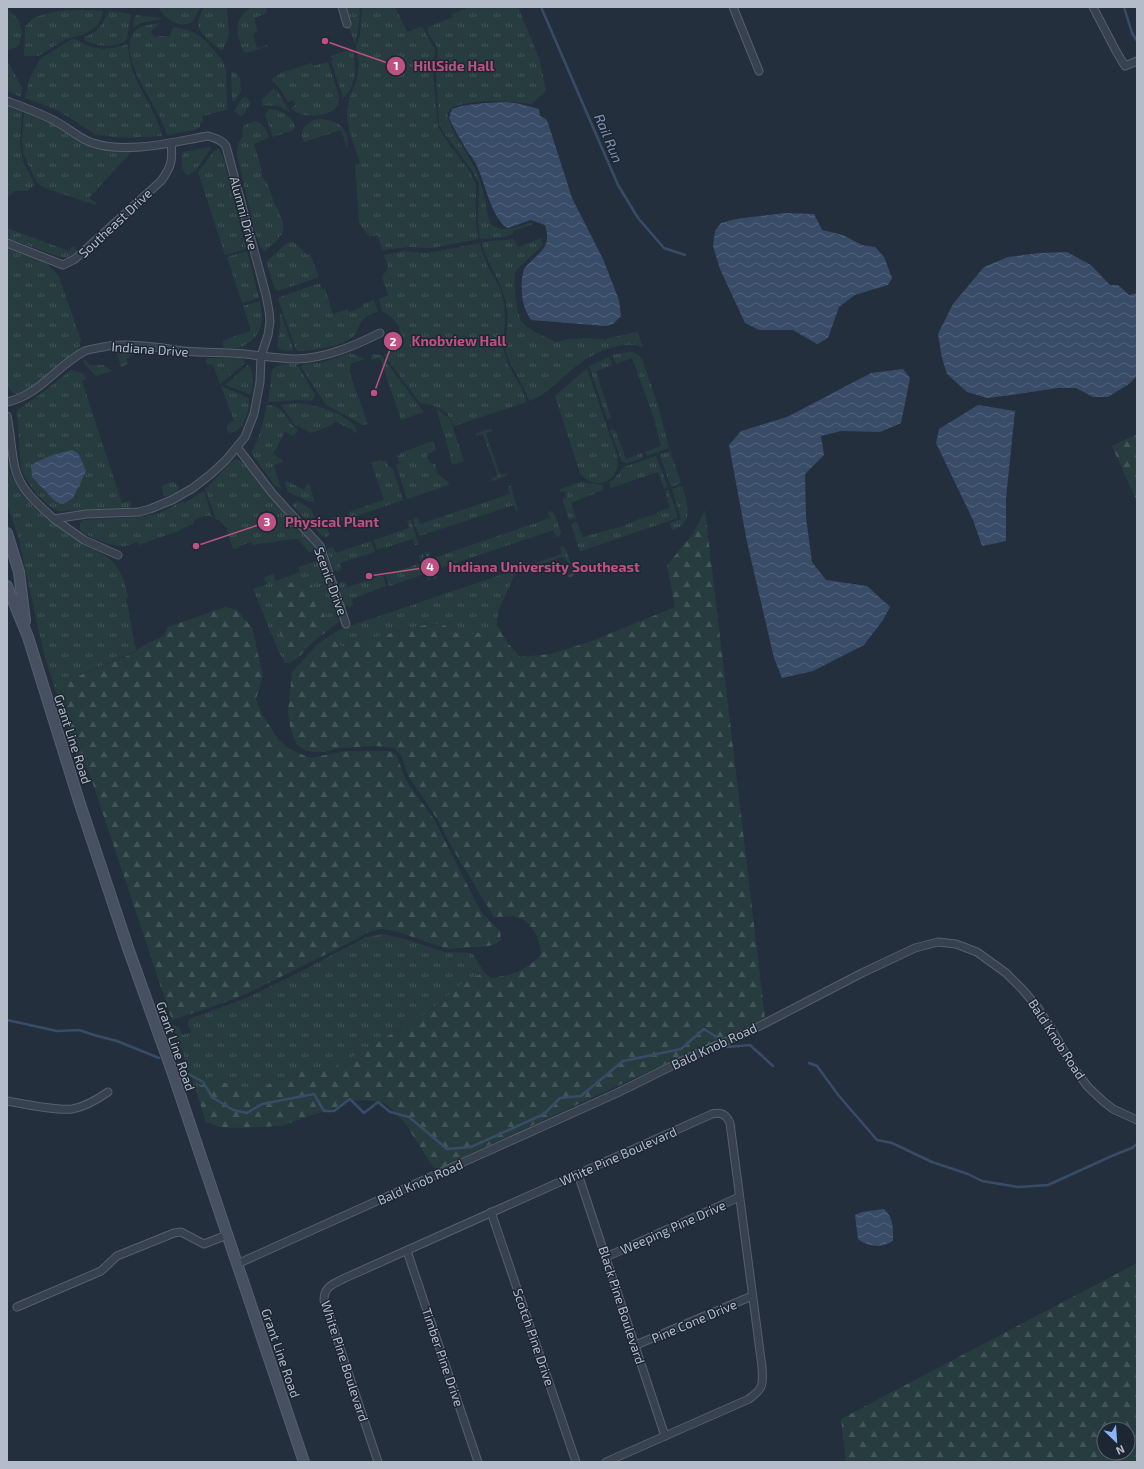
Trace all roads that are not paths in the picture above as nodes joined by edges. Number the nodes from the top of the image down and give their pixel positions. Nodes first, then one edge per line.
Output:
1 (342, 7) edge
2 (733, 7) edge
3 (1094, 7) edge
4 (347, 24) dead end
5 (1137, 62) edge
6 (759, 71) dead end
7 (7, 100) edge
8 (171, 143) junction
9 (7, 243) edge
10 (380, 333) dead end
11 (261, 356) junction
12 (7, 402) edge
13 (7, 416) edge
14 (237, 447) junction
15 (54, 519) junction
16 (7, 534) edge
17 (118, 555) dead end
18 (7, 586) edge
19 (346, 624) dead end
20 (28, 637) junction
21 (108, 1092) dead end
22 (7, 1101) edge
23 (1137, 1120) edge
24 (578, 1174) junction
25 (740, 1197) junction
26 (491, 1212) junction
27 (227, 1234) junction
28 (407, 1251) junction
29 (606, 1257) junction
30 (237, 1264) junction
31 (752, 1296) junction
32 (17, 1307) dead end
33 (636, 1346) junction
34 (665, 1436) junction
35 (304, 1462) edge
36 (378, 1462) edge
37 (478, 1462) edge
38 (576, 1462) edge
39 (606, 1462) edge

1 - 4 street
2 - 6 street
3 - 5 street
7 - 8 street, Alumni Drive
8 - 9 street, Southeast Drive
8 - 11 street, Alumni Drive
10 - 11 street, Indiana Drive
11 - 12 street, Indiana Drive
11 - 14 street, Alumni Drive
13 - 15 street
14 - 15 street, Alumni Drive
14 - 19 street, Scenic Drive
15 - 17 street
16 - 20 main road, Grant Line Road
18 - 20 main road, Grant Line Road
20 - 27 main road, Grant Line Road
21 - 22 street
23 - 30 street, Bald Knob Road
24 - 25 street, White Pine Boulevard
24 - 26 street, White Pine Boulevard
24 - 29 street, Black Pine Boulevard
25 - 29 street, Weeping Pine Drive
25 - 31 street, White Pine Boulevard
26 - 28 street, White Pine Boulevard
26 - 38 street, Scotch Pine Drive
27 - 30 main road, Grant Line Road
27 - 32 street
28 - 36 street, White Pine Boulevard
28 - 37 street, Timber Pine Drive
29 - 33 street, Black Pine Boulevard
30 - 35 main road, Grant Line Road
31 - 33 street, Pine Cone Drive
31 - 34 street, White Pine Boulevard
33 - 34 street, Black Pine Boulevard
34 - 39 street

